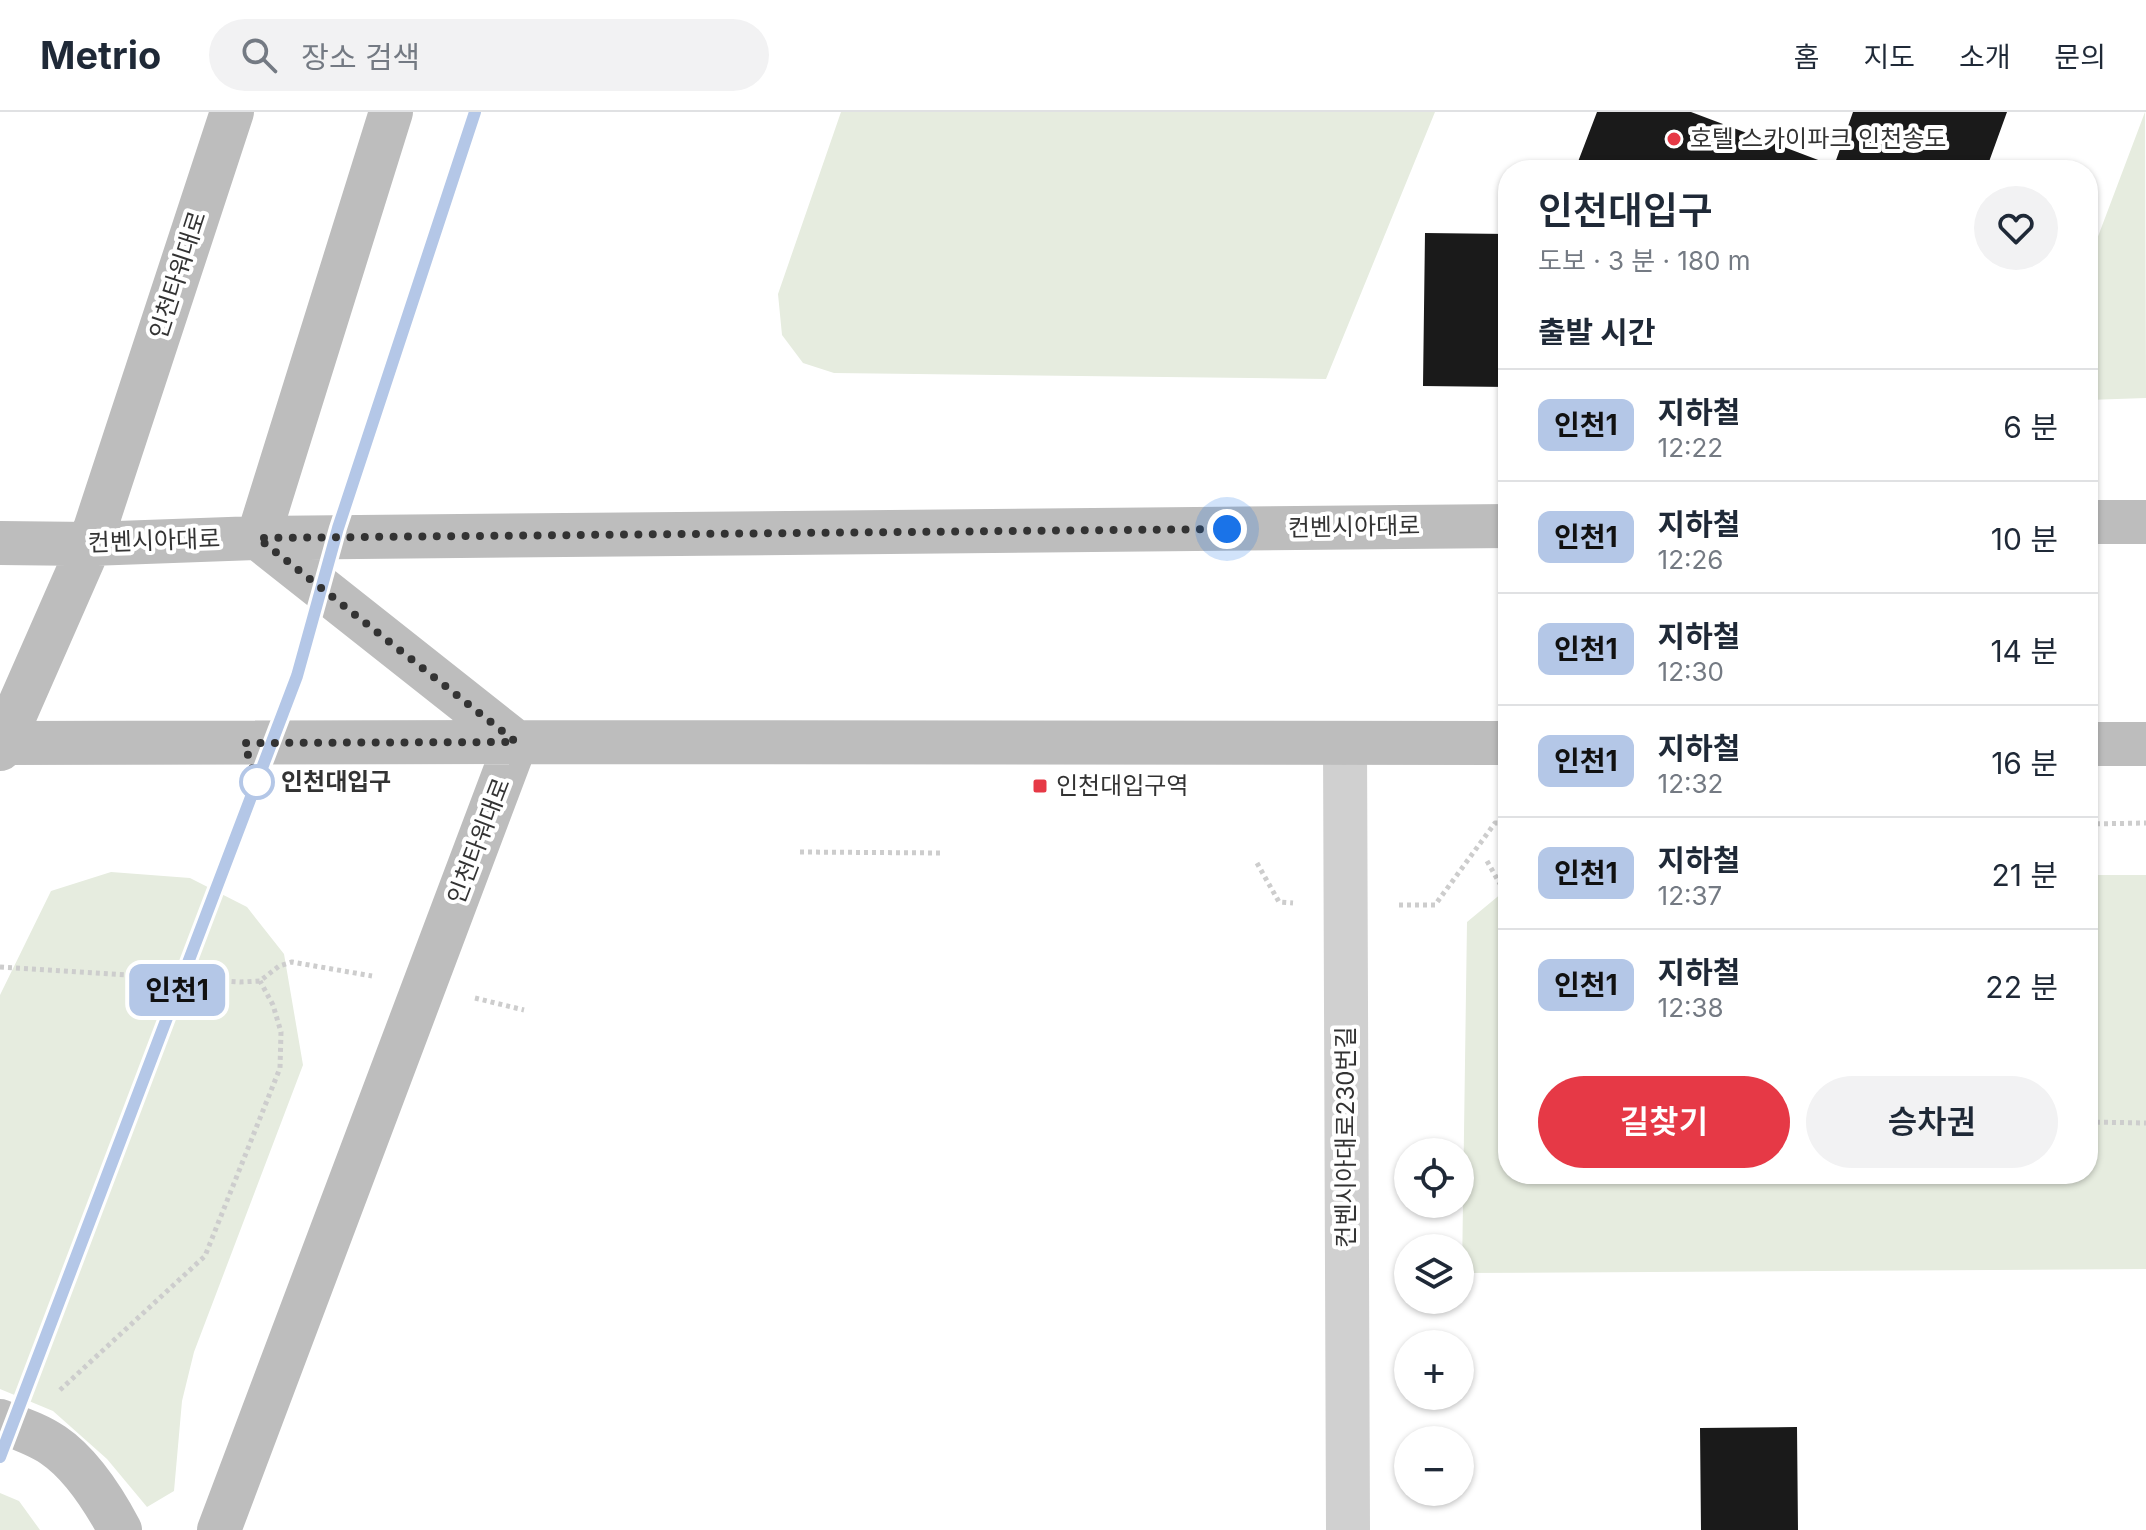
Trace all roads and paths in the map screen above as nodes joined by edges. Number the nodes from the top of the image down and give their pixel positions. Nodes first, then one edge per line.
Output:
1 (232, 112) edge
2 (391, 112) edge
3 (2098, 522) edge
4 (2146, 522) edge
5 (1498, 526) edge
6 (258, 538) junction
7 (0, 543) edge
8 (90, 544) junction
9 (516, 742) junction
10 (1345, 743) junction
11 (1498, 743) edge
12 (2098, 744) edge
13 (2146, 744) edge
14 (1, 745) edge
15 (1498, 823) edge
16 (2146, 823) edge
17 (2098, 824) edge
18 (800, 852) dead end
19 (944, 853) dead end
20 (1487, 861) dead end
21 (1257, 863) dead end
22 (1498, 880) edge
23 (1279, 902) dead end
24 (1435, 905) dead end
25 (0, 967) edge
26 (260, 981) junction
27 (425, 986) junction
28 (524, 1010) dead end
29 (2098, 1122) edge
30 (2146, 1123) edge
31 (50, 1399) dead end
32 (0, 1421) edge
33 (120, 1530) edge
34 (219, 1530) edge
35 (1348, 1530) edge

1 - 8 main road, 인천타워대로
2 - 6 main road
3 - 4 main road
5 - 6 main road, 컨벤시아대로
6 - 8 main road, 컨벤시아대로
6 - 9 main road
7 - 8 main road, 컨벤시아대로
8 - 14 main road, 인천타워대로
9 - 10 main road
9 - 14 main road
9 - 27 main road, 인천타워대로
10 - 11 main road
10 - 35 street, 컨벤시아대로230번길
12 - 13 main road
15 - 24 path
16 - 17 path
18 - 19 path
20 - 22 path
21 - 23 path
25 - 26 path
26 - 27 path
26 - 31 path
27 - 28 path
27 - 34 main road, 인천타워대로
29 - 30 path
32 - 33 main road

